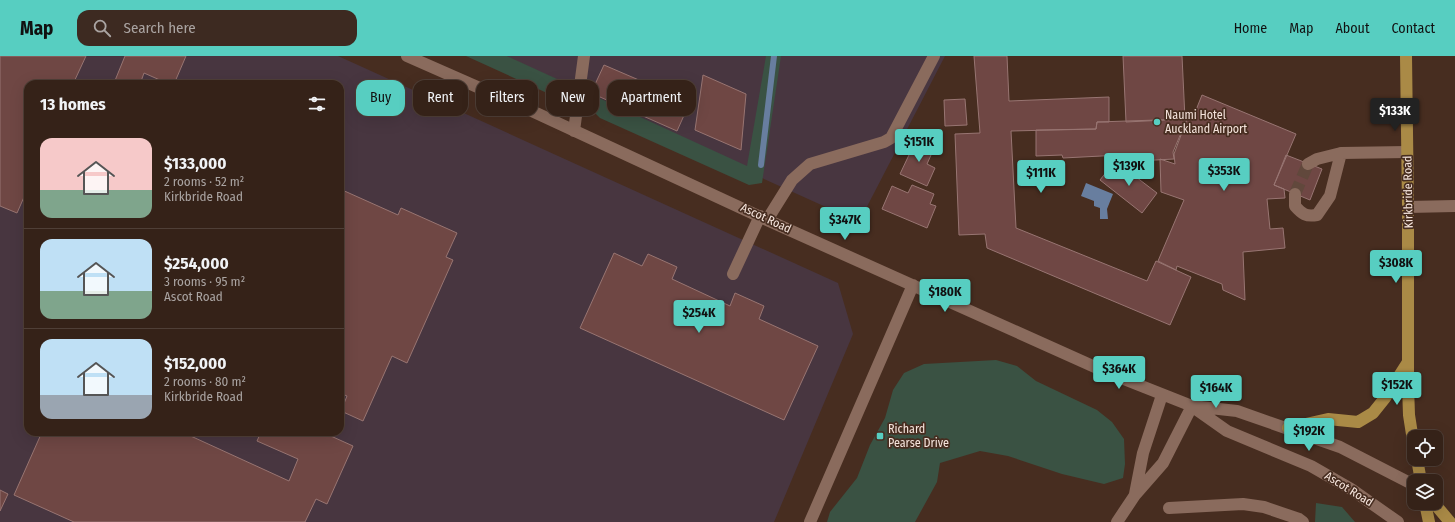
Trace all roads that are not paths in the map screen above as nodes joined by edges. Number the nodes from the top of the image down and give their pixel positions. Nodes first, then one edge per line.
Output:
1 (407, 56) edge
2 (584, 56) edge
3 (934, 56) edge
4 (1406, 56) edge
5 (574, 131) junction
6 (1408, 152) junction
7 (1341, 154) junction
8 (1308, 164) dead end
9 (1295, 194) tunnel mouth
10 (1455, 206) edge
11 (1408, 207) junction
12 (764, 218) junction
13 (733, 274) dead end
14 (913, 285) junction
15 (1408, 362) junction
16 (1162, 395) junction
17 (1192, 406) junction
18 (1288, 428) junction
19 (1411, 430) edge
20 (1407, 481) edge
21 (1135, 495) junction
22 (1169, 508) dead end
23 (1427, 510) edge
24 (1440, 510) edge
25 (810, 522) edge
26 (1117, 522) edge
27 (1303, 522) edge
28 (1398, 522) edge
29 (1430, 522) edge
30 (1450, 522) edge

1 - 5 street, Ascot Road
2 - 5 street
3 - 12 street
4 - 6 main road, Kirkbride Road
5 - 12 street, Ascot Road
6 - 7 street
6 - 11 main road, Kirkbride Road
7 - 8 street
7 - 9 street
10 - 11 street
11 - 15 main road, Kirkbride Road
12 - 13 street
12 - 14 street, Ascot Road
14 - 16 street, Ascot Road
14 - 25 street
15 - 18 main road
15 - 19 main road, Kirkbride Road
16 - 17 street, Ascot Road
16 - 21 street
17 - 18 street, Ascot Road
17 - 21 street
17 - 28 street, Ascot Road
18 - 20 street, Ascot Road
21 - 26 street
22 - 27 street
23 - 29 main road
24 - 30 main road

